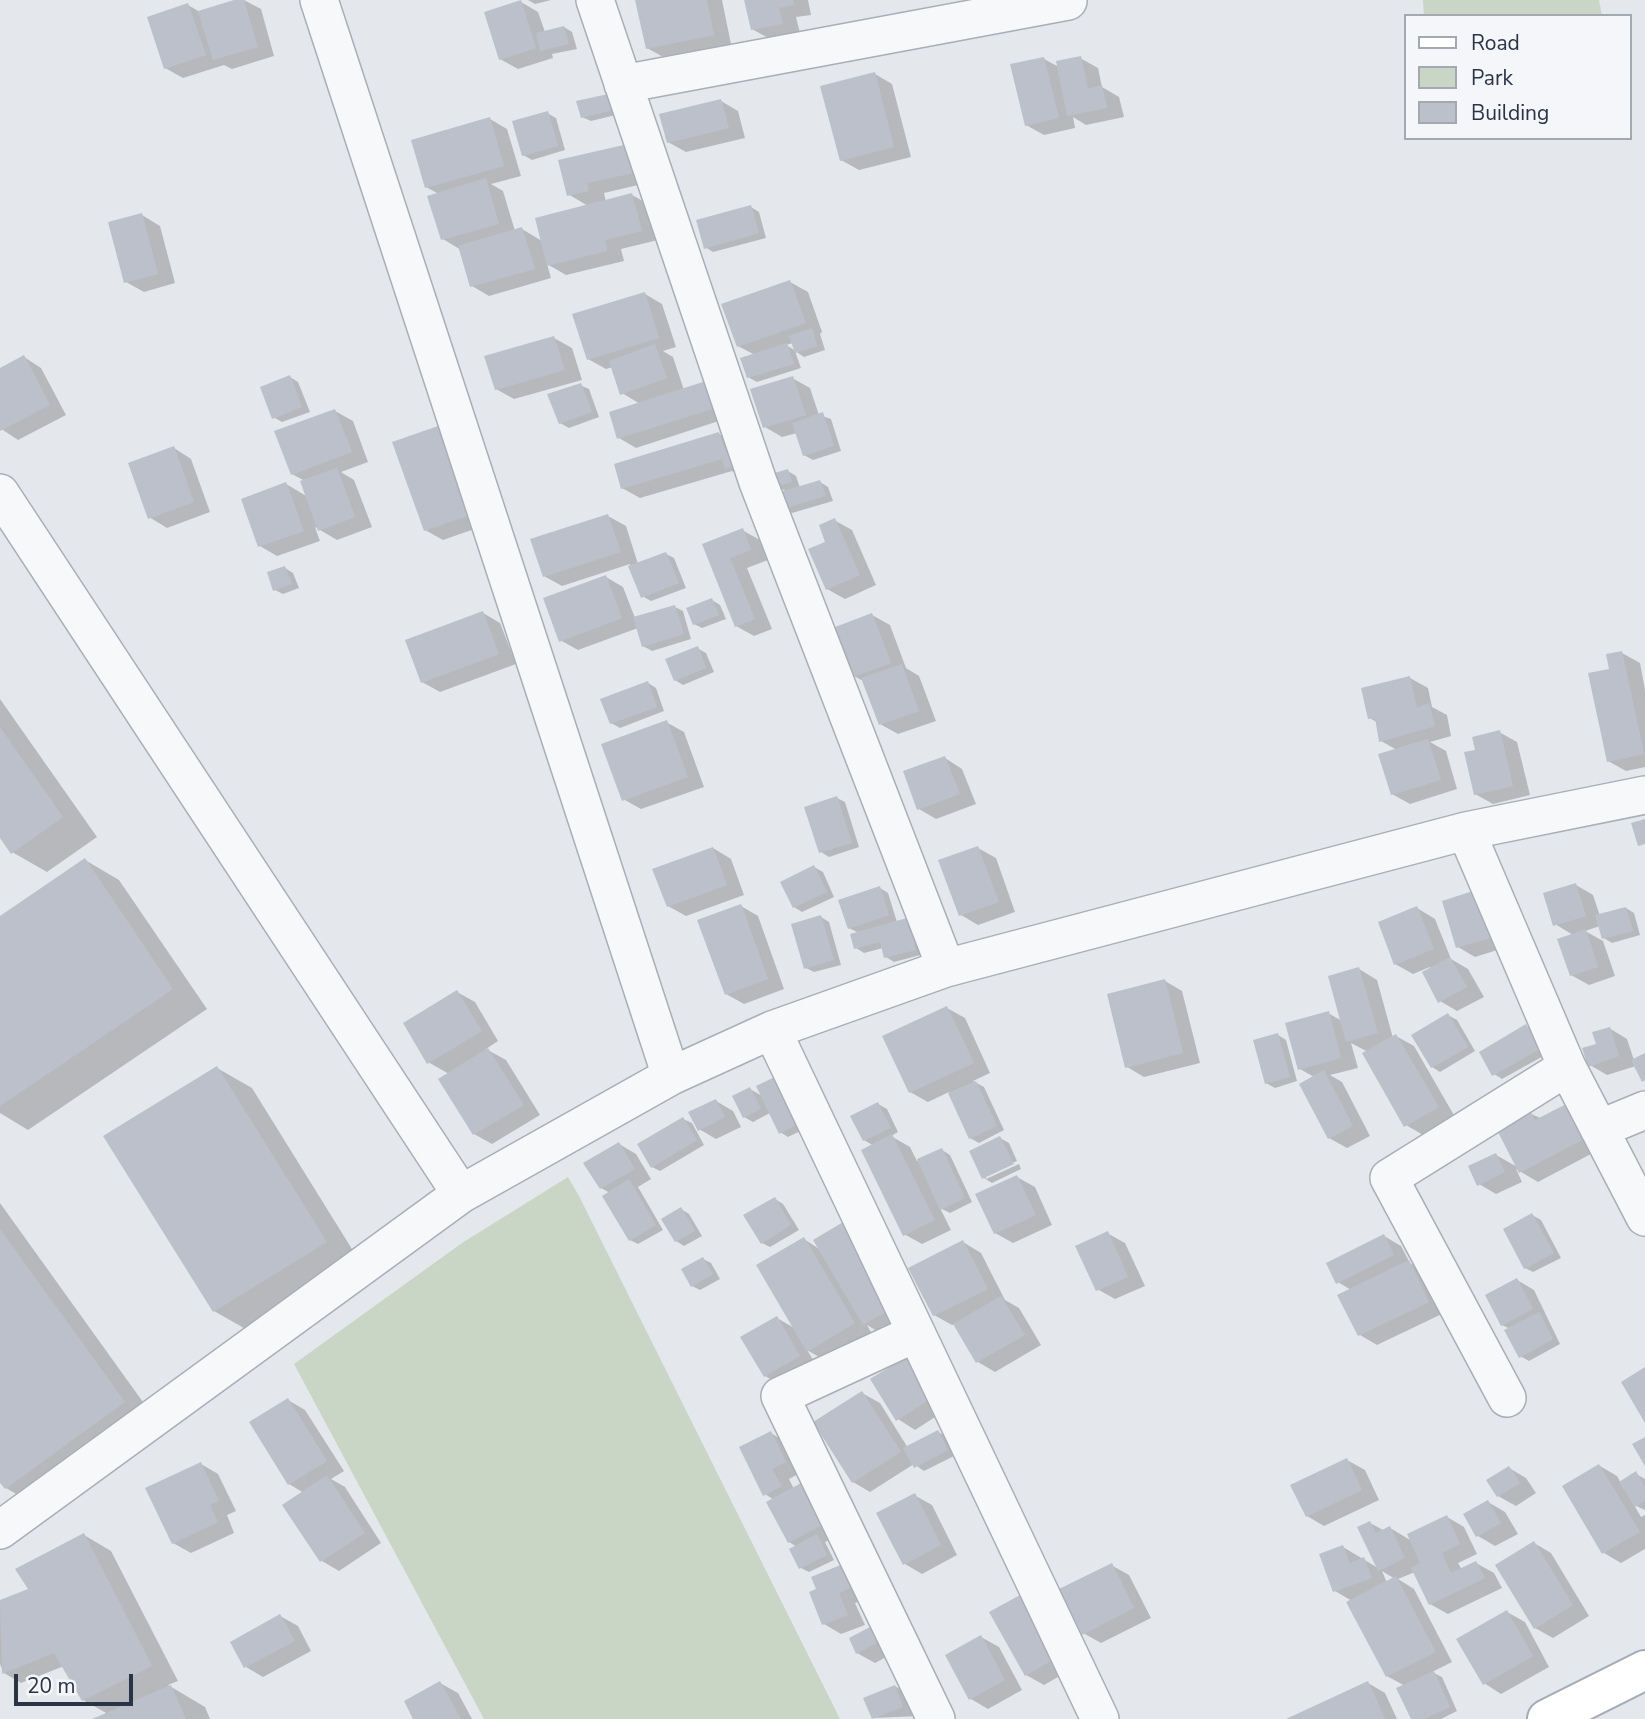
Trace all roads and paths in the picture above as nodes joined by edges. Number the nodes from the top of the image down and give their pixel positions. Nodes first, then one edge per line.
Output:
1 (319, 0) edge
2 (595, 0) edge
3 (1068, 1) edge
4 (623, 84) junction
5 (0, 493) edge
6 (1645, 795) edge
7 (1466, 831) junction
8 (946, 968) junction
9 (772, 1030) junction
10 (1566, 1067) junction
11 (671, 1076) junction
12 (1645, 1110) edge
13 (1599, 1129) junction
14 (461, 1194) junction
15 (1645, 1217) edge
16 (916, 1333) junction
17 (1507, 1398) dead end
18 (0, 1530) edge
19 (1645, 1670) edge
20 (936, 1719) edge
21 (1100, 1719) edge
22 (1547, 1719) edge

1 - 11 street
2 - 4 street
3 - 4 street
4 - 8 street
5 - 14 street
6 - 7 street
7 - 8 street
7 - 10 street
8 - 9 street
9 - 11 street
9 - 16 street
10 - 13 street
10 - 17 street
11 - 14 street
12 - 13 street
13 - 15 street
14 - 18 street
16 - 20 street
16 - 21 street
19 - 22 main road

